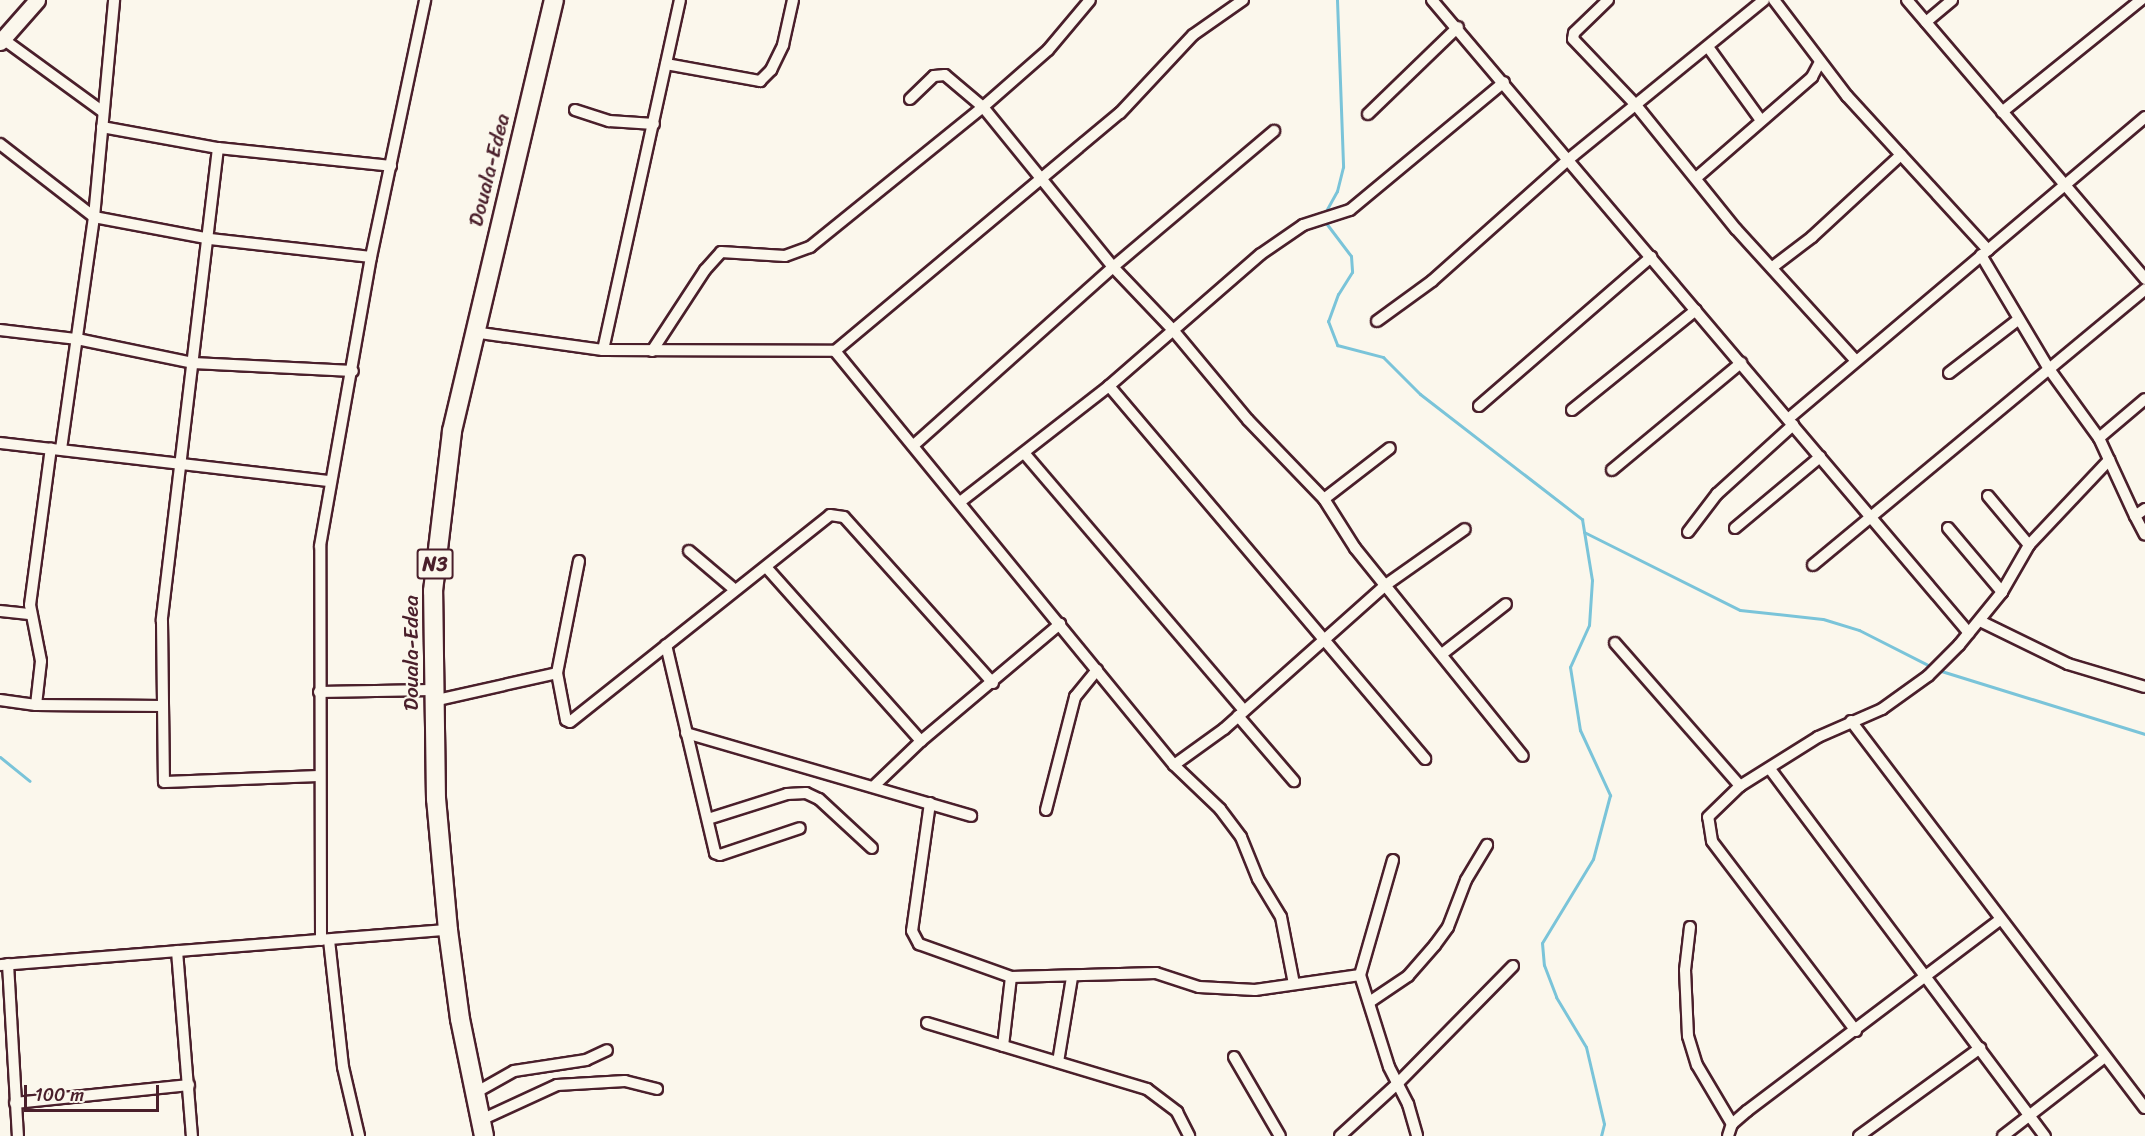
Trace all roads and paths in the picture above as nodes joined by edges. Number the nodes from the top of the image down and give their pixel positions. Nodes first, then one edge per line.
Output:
1 (37, 0) edge
2 (114, 0) edge
3 (425, 0) edge
4 (554, 0) edge
5 (680, 0) edge
6 (793, 0) edge
7 (1090, 0) edge
8 (1243, 0) edge
9 (1432, 0) edge
10 (1608, 0) edge
11 (1764, 0) edge
12 (1774, 0) edge
13 (1907, 0) edge
14 (1952, 0) edge
15 (2141, 0) edge
16 (1926, 22) junction
17 (1458, 27) junction
18 (2, 40) edge
19 (1708, 47) junction
20 (1820, 62) junction
21 (666, 64) junction
22 (1504, 82) junction
23 (909, 99) dead end
24 (1635, 104) junction
25 (983, 107) junction
26 (575, 110) dead end
27 (2002, 111) junction
28 (104, 112) junction
29 (1368, 114) dead end
30 (2145, 117) edge
31 (1760, 119) junction
32 (654, 124) junction
33 (102, 127) junction
34 (1274, 131) dead end
35 (0, 144) edge
36 (218, 148) junction
37 (1901, 154) junction
38 (1569, 159) junction
39 (391, 166) junction
40 (1038, 178) junction
41 (1696, 178) junction
42 (2065, 185) junction
43 (94, 217) junction
44 (210, 239) junction
45 (1985, 253) junction
46 (371, 257) junction
47 (1651, 257) junction
48 (1113, 267) junction
49 (1774, 267) junction
50 (2145, 279) edge
51 (2145, 289) edge
52 (1696, 310) junction
53 (2019, 319) junction
54 (1377, 321) dead end
55 (0, 330) edge
56 (1173, 330) junction
57 (473, 332) junction
58 (77, 339) junction
59 (603, 350) junction
60 (652, 351) junction
61 (835, 351) junction
62 (1856, 361) junction
63 (193, 363) junction
64 (1741, 363) junction
65 (2049, 369) junction
66 (353, 371) junction
67 (1949, 373) dead end
68 (1109, 386) junction
69 (2145, 399) edge
70 (1479, 406) dead end
71 (1572, 410) dead end
72 (1790, 422) junction
73 (2099, 438) junction
74 (0, 443) edge
75 (914, 445) junction
76 (1390, 448) dead end
77 (56, 449) junction
78 (1025, 454) junction
79 (1820, 457) junction
80 (2109, 460) junction
81 (181, 463) junction
82 (1612, 470) dead end
83 (330, 481) junction
84 (1988, 496) dead end
85 (1324, 499) junction
86 (960, 502) junction
87 (2145, 509) edge
88 (2135, 516) junction
89 (1871, 517) junction
90 (1736, 528) dead end
91 (1948, 528) dead end
92 (1466, 529) dead end
93 (1688, 532) dead end
94 (2145, 535) edge
95 (2029, 544) junction
96 (689, 551) dead end
97 (579, 561) dead end
98 (1813, 565) dead end
99 (766, 567) junction
100 (1387, 584) junction
101 (734, 589) junction
102 (2002, 592) junction
103 (1506, 604) dead end
104 (0, 611) edge
105 (31, 614) junction
106 (1980, 621) junction
107 (1060, 624) junction
108 (1969, 633) junction
109 (1326, 638) junction
110 (1615, 643) dead end
111 (666, 645) junction
112 (1442, 654) junction
113 (1097, 670) junction
114 (557, 673) junction
115 (993, 683) junction
116 (2145, 687) edge
117 (319, 692) junction
118 (432, 696) junction
119 (0, 700) edge
120 (36, 705) junction
121 (163, 706) junction
122 (1241, 713) junction
123 (1851, 721) junction
124 (686, 733) junction
125 (921, 741) junction
126 (1523, 756) dead end
127 (1425, 759) dead end
128 (1174, 765) junction
129 (1770, 769) junction
130 (320, 776) junction
131 (1294, 782) dead end
132 (874, 786) junction
133 (1740, 786) junction
134 (930, 802) junction
135 (1046, 810) dead end
136 (971, 816) dead end
137 (708, 819) junction
138 (800, 828) dead end
139 (1487, 845) dead end
140 (872, 848) dead end
141 (1393, 860) dead end
142 (2001, 919) junction
143 (1690, 927) dead end
144 (448, 930) junction
145 (325, 940) junction
146 (177, 951) junction
147 (4, 965) edge
148 (1513, 966) dead end
149 (1360, 975) junction
150 (1924, 976) junction
151 (1011, 977) junction
152 (1072, 977) junction
153 (1294, 984) junction
154 (1371, 1001) junction
155 (927, 1023) dead end
156 (1856, 1030) junction
157 (1003, 1046) junction
158 (1980, 1048) junction
159 (607, 1050) dead end
160 (1233, 1057) dead end
161 (2105, 1057) junction
162 (1058, 1062) junction
163 (1398, 1083) junction
164 (189, 1085) junction
165 (657, 1089) dead end
166 (475, 1093) junction
167 (15, 1103) junction
168 (2145, 1108) edge
169 (2030, 1116) junction
170 (1732, 1124) junction
171 (483, 1128) edge
172 (18, 1136) edge
173 (192, 1136) edge
174 (359, 1136) edge
175 (1190, 1136) edge
176 (1281, 1136) edge
177 (1340, 1136) edge
178 (1417, 1136) edge
179 (1728, 1136) edge
180 (1859, 1136) edge
181 (2003, 1136) edge
182 (2045, 1136) edge

1 - 18 main road
2 - 28 street
3 - 39 street
4 - 57 highway, Douala-Edea / N3
5 - 21 street
6 - 21 street
7 - 25 street
8 - 40 street
9 - 17 street
10 - 24 street
11 - 19 street
12 - 20 street
13 - 16 street
14 - 16 street
15 - 27 street
16 - 27 street
17 - 22 street
17 - 29 street
18 - 28 street
19 - 24 street
19 - 31 street
20 - 31 street
20 - 37 street
21 - 32 street
22 - 38 street
22 - 56 street
23 - 25 street
24 - 38 street
24 - 41 street
25 - 40 street
25 - 60 street
26 - 32 street
27 - 42 street
28 - 33 street
30 - 42 street
31 - 41 street
32 - 59 street
33 - 36 street
33 - 43 street
34 - 48 street
35 - 43 street
36 - 39 street
36 - 44 street
37 - 45 street
37 - 49 street
38 - 47 street
38 - 54 street
39 - 46 street
40 - 48 street
40 - 61 street
41 - 49 street
42 - 45 street
42 - 50 street
43 - 44 street
43 - 58 street
44 - 46 street
44 - 63 street
45 - 53 street
45 - 62 street
46 - 66 street
47 - 52 street
47 - 70 street
48 - 56 street
48 - 75 street
49 - 62 street
51 - 65 street
52 - 64 street
52 - 71 street
53 - 65 street
53 - 67 street
55 - 58 street
56 - 68 street
56 - 85 street
57 - 59 street
57 - 118 highway, Douala-Edea / N3
58 - 63 street
58 - 77 street
59 - 60 street
60 - 61 street
61 - 75 street
62 - 72 street
63 - 66 street
63 - 81 street
64 - 72 street
64 - 82 street
65 - 73 street
65 - 89 street
66 - 83 street
68 - 78 street
68 - 109 street
69 - 73 street
72 - 79 street
72 - 93 street
73 - 80 street
74 - 77 street
75 - 86 street
76 - 85 street
77 - 81 street
77 - 105 street
78 - 86 street
78 - 122 street
79 - 89 street
79 - 90 street
80 - 88 street
80 - 95 street
81 - 83 street
81 - 121 street
83 - 117 street
84 - 95 street
85 - 100 street
86 - 107 street
87 - 88 street
88 - 94 street
89 - 98 street
89 - 108 street
91 - 102 street
92 - 100 street
95 - 102 street
96 - 101 street
97 - 114 street
99 - 101 street
99 - 115 street
99 - 125 street
100 - 109 street
100 - 112 street
101 - 111 street
102 - 106 street
103 - 112 street
104 - 105 street
105 - 120 street
106 - 108 street
106 - 116 street
107 - 113 street
107 - 115 street
108 - 123 street
109 - 122 street
109 - 127 street
110 - 133 street
111 - 114 street
111 - 124 street
112 - 126 street
113 - 128 street
113 - 135 street
114 - 118 street
115 - 125 street
117 - 118 street
117 - 130 street
118 - 144 highway, Douala-Edea / N3
119 - 120 street
120 - 121 street
121 - 130 street
122 - 128 street
122 - 131 street
123 - 129 street
123 - 142 street
124 - 132 street
124 - 137 street
125 - 132 street
128 - 153 street
129 - 133 street
129 - 150 street
130 - 145 street
132 - 134 street
133 - 156 street
134 - 136 street
134 - 151 street
137 - 138 street
137 - 140 street
139 - 154 street
141 - 149 street
142 - 150 street
142 - 161 street
143 - 170 street
144 - 145 street
144 - 166 highway, Douala-Edea / N3
145 - 146 street
145 - 174 street
146 - 147 street
146 - 164 street
147 - 167 street
148 - 163 street
149 - 153 street
149 - 154 street
150 - 156 street
150 - 158 street
151 - 152 street
151 - 157 street
152 - 153 street
152 - 162 street
154 - 163 street
155 - 157 street
156 - 170 street
157 - 162 street
158 - 169 street
158 - 180 street
159 - 166 street
160 - 176 street
161 - 168 street
161 - 169 street
162 - 175 street
163 - 177 street
163 - 178 street
164 - 167 street
164 - 173 street
165 - 171 street
166 - 171 highway, Douala-Edea / N3
167 - 172 street
169 - 181 street
169 - 182 street
170 - 179 street

